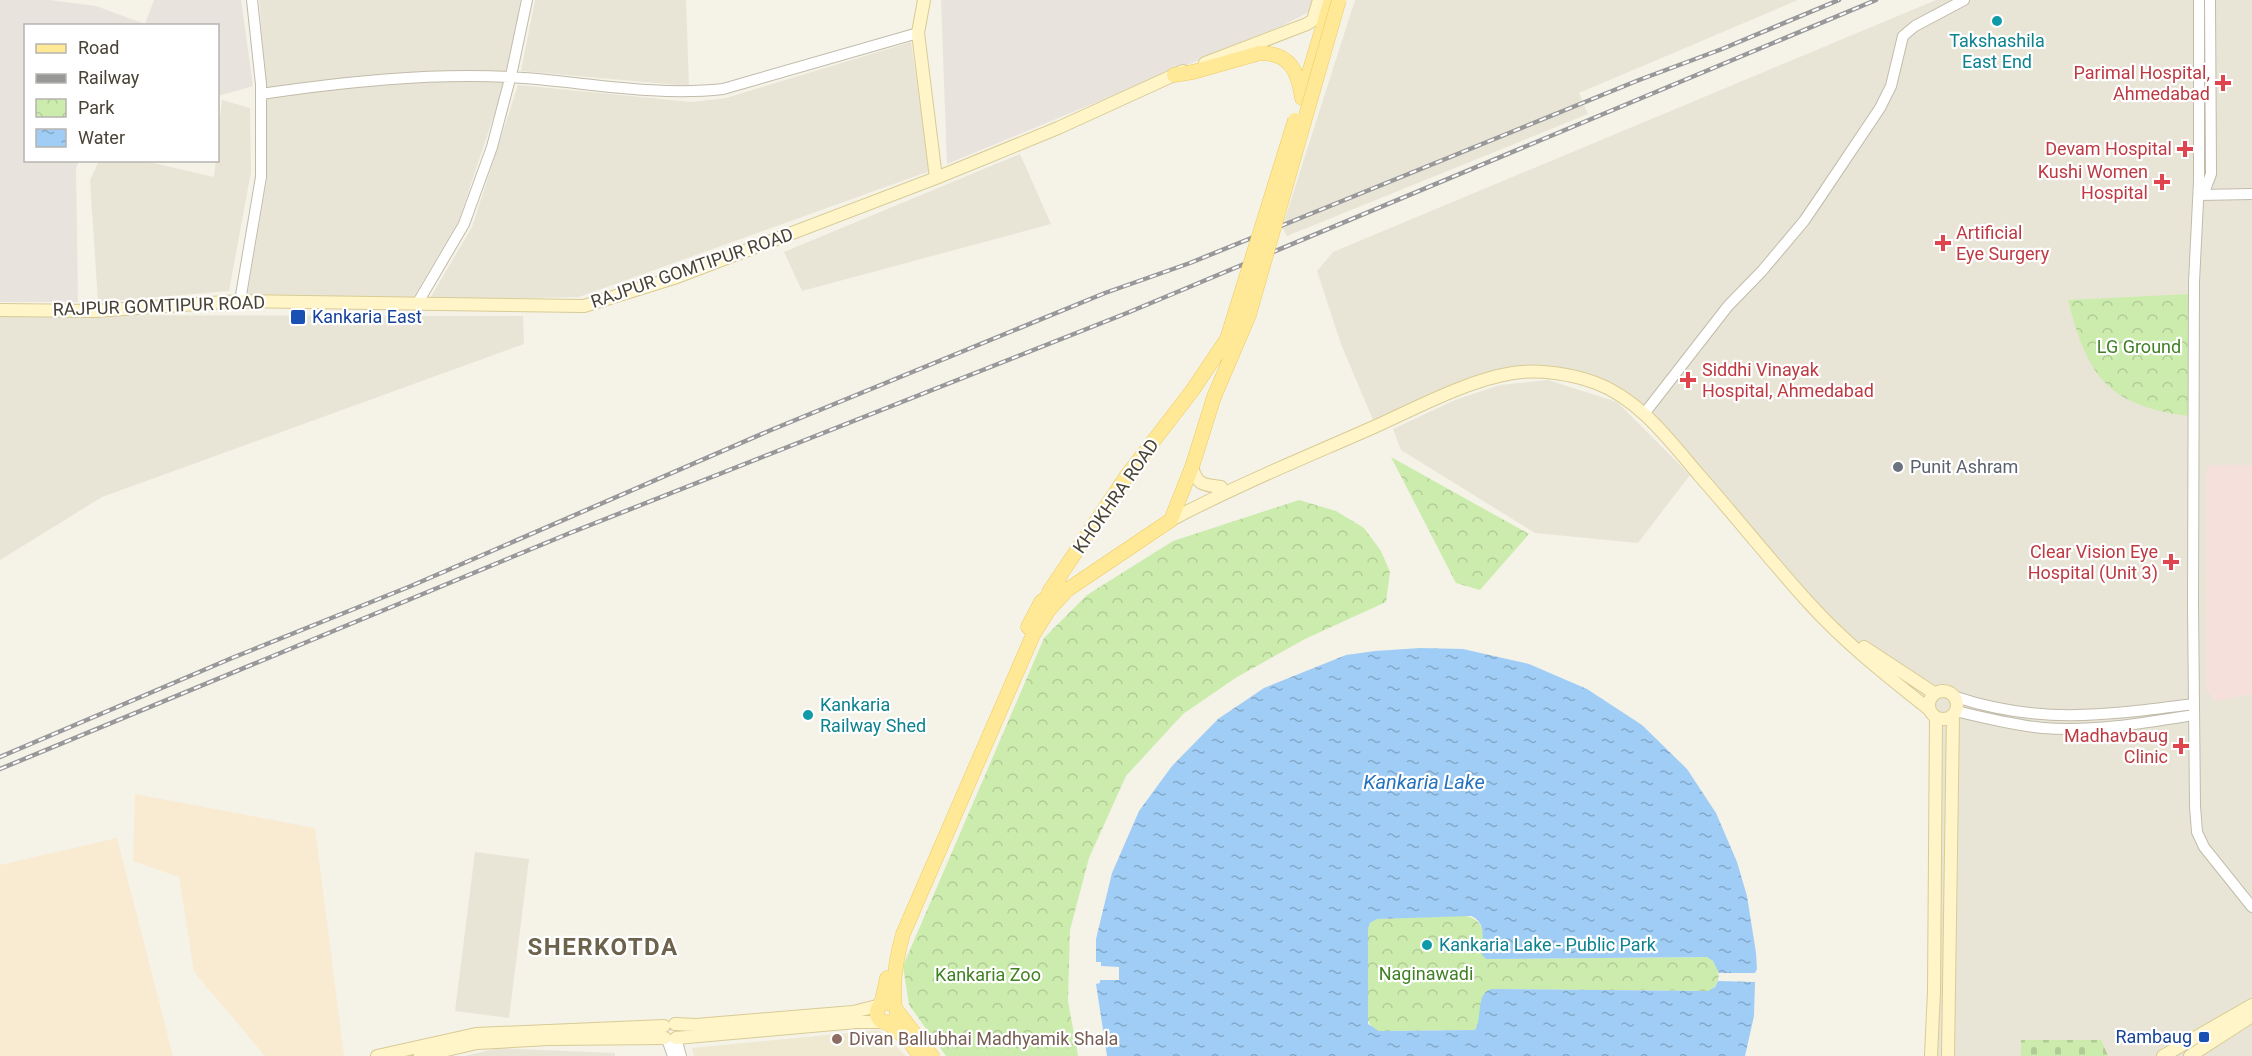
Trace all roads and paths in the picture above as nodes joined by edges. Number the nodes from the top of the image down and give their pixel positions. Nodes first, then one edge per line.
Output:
1 (252, 0) edge
2 (527, 0) edge
3 (924, 0) edge
4 (1319, 0) edge
5 (1331, 0) edge
6 (1339, 0) edge
7 (1964, 0) edge
8 (2192, 0) edge
9 (2199, 0) edge
10 (2204, 0) edge
11 (2210, 0) edge
12 (918, 33) junction
13 (1174, 75) junction
14 (511, 77) junction
15 (261, 94) junction
16 (1302, 99) junction
17 (936, 178) junction
18 (2202, 180) junction
19 (2252, 194) edge
20 (2201, 195) junction
21 (240, 302) junction
22 (417, 304) junction
23 (0, 310) edge
24 (1646, 411) junction
25 (1192, 467) junction
26 (1221, 487) junction
27 (1174, 515) junction
28 (1067, 566) junction
29 (1066, 587) junction
30 (1041, 602) junction
31 (1033, 627) junction
32 (1934, 693) junction
33 (1956, 697) junction
34 (2194, 710) junction
35 (1955, 713) junction
36 (1933, 714) junction
37 (2252, 907) edge
38 (2252, 1005) edge
39 (891, 1008) junction
40 (2252, 1016) edge
41 (887, 1022) junction
42 (669, 1033) junction
43 (493, 1038) junction
44 (1931, 1050) edge
45 (1948, 1050) edge
46 (377, 1056) edge
47 (420, 1056) edge
48 (673, 1056) edge
49 (681, 1056) edge
50 (920, 1056) edge
51 (932, 1056) edge
52 (2163, 1056) edge
53 (2190, 1056) edge

1 - 15 street
2 - 14 street
3 - 12 main road
4 - 13 main road, RAJPUR GOMTIPUR ROAD
5 - 16 main road, KHOKHRA ROAD
6 - 25 main road, bridge
7 - 24 street
8 - 20 street
9 - 18 street
10 - 18 street
11 - 20 street
12 - 14 street
12 - 17 main road
13 - 16 main road
13 - 17 main road, RAJPUR GOMTIPUR ROAD
14 - 15 street
14 - 22 street
15 - 21 street
16 - 28 main road, KHOKHRA ROAD, bridge
17 - 22 main road, RAJPUR GOMTIPUR ROAD
18 - 20 street
19 - 20 street
20 - 34 street
21 - 22 main road, RAJPUR GOMTIPUR ROAD
21 - 23 main road, RAJPUR GOMTIPUR ROAD
24 - 26 main road
24 - 27 main road
24 - 32 main road
24 - 36 main road
25 - 26 main road
25 - 27 main road
26 - 27 main road
27 - 29 main road
28 - 29 main road
28 - 30 main road, KHOKHRA ROAD
29 - 30 main road
29 - 31 main road
30 - 31 main road, KHOKHRA ROAD
31 - 39 main road
32 - 33 main road
32 - 36 main road
33 - 34 street
33 - 35 main road
34 - 35 street
34 - 37 street
35 - 36 main road
35 - 45 main road
36 - 44 main road
38 - 52 main road
39 - 41 main road
39 - 42 main road
39 - 51 main road
40 - 53 main road
41 - 42 main road
41 - 50 main road
42 - 43 main road
42 - 48 street
42 - 49 street
43 - 46 main road
43 - 47 main road
44 - 45 main road

